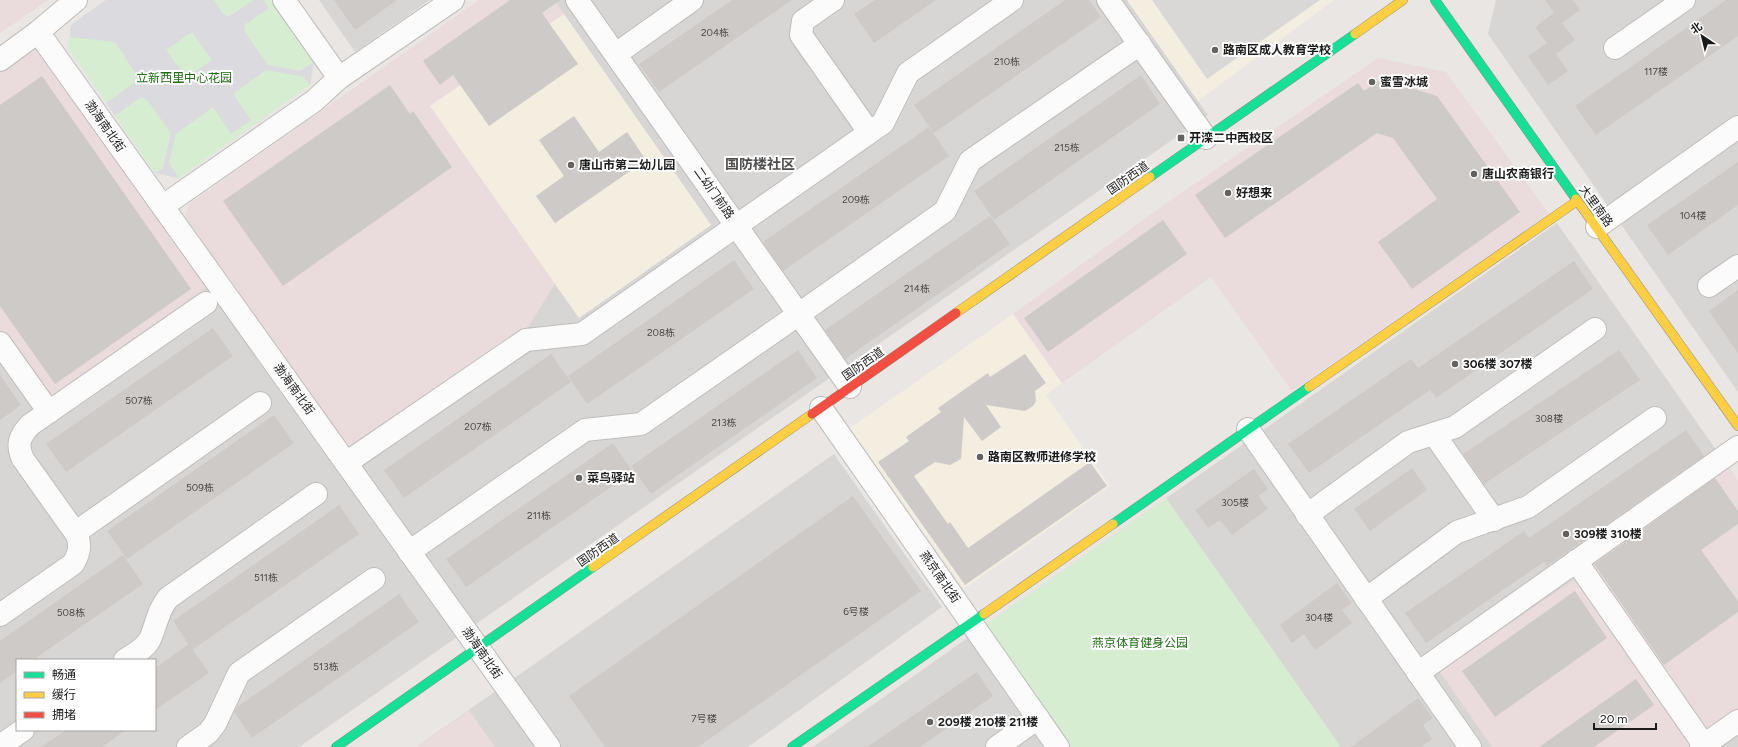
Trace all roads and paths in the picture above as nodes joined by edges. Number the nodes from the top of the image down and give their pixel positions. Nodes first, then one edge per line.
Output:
1 (76, 0) edge
2 (284, 0) edge
3 (453, 0) edge
4 (577, 0) edge
5 (692, 0) edge
6 (833, 0) edge
7 (1012, 0) edge
8 (1108, 0) edge
9 (1403, 0) edge
10 (1435, 0) edge
11 (1684, 0) edge
12 (38, 32) junction
13 (1140, 44) junction
14 (1615, 48) dead end
15 (616, 54) junction
16 (1, 56) edge
17 (339, 78) junction
18 (1738, 127) edge
19 (870, 132) junction
20 (1206, 138) junction
21 (1578, 201) junction
22 (162, 206) junction
23 (737, 226) junction
24 (1597, 227) junction
25 (1738, 266) edge
26 (1709, 286) dead end
27 (206, 303) dead end
28 (799, 314) junction
29 (1595, 329) dead end
30 (0, 343) edge
31 (850, 387) junction
32 (260, 403) dead end
33 (821, 408) junction
34 (49, 412) junction
35 (1655, 418) dead end
36 (1738, 426) edge
37 (1248, 429) junction
38 (1434, 434) junction
39 (1738, 447) edge
40 (346, 463) junction
41 (316, 494) dead end
42 (1308, 515) junction
43 (1494, 520) junction
44 (77, 535) junction
45 (410, 552) junction
46 (1576, 561) junction
47 (374, 579) dead end
48 (1366, 599) junction
49 (0, 615) edge
50 (971, 622) junction
51 (478, 648) junction
52 (126, 659) edge
53 (1418, 672) junction
54 (1038, 718) junction
55 (1738, 721) edge
56 (22, 731) edge
57 (0, 746) edge
58 (1703, 746) edge
59 (188, 747) edge
60 (336, 747) edge
61 (549, 747) edge
62 (792, 747) edge
63 (997, 747) edge
64 (1058, 747) edge
65 (1470, 747) edge

1 - 12 street
2 - 17 street
3 - 17 street
4 - 15 street, 二幼门前路
5 - 15 street
6 - 19 street
7 - 19 street
8 - 13 street
9 - 20 street, 国防西道
10 - 21 street, 大里南路
11 - 14 street
12 - 16 street
12 - 22 street, 渤海南北街
13 - 20 street
13 - 28 street
15 - 23 street, 二幼门前路
17 - 22 street
18 - 24 street
19 - 23 street
20 - 31 street, 国防西道
21 - 24 street, 大里南路
21 - 37 street
22 - 40 street, 渤海南北街
23 - 28 street, 二幼门前路
23 - 40 street
24 - 36 street, 大里南路
25 - 26 street
27 - 34 street
28 - 31 street, 二幼门前路
28 - 45 street
29 - 38 street
30 - 34 street
31 - 33 street, 国防西道
32 - 44 street
33 - 50 street, 燕京南北街
33 - 51 street, 国防西道
34 - 44 street
35 - 43 street
37 - 42 street
37 - 50 street
38 - 42 street
38 - 43 street
39 - 46 street
40 - 45 street, 渤海南北街
41 - 52 street
42 - 48 street
43 - 48 street
44 - 49 street
45 - 51 street, 渤海南北街
46 - 53 street
46 - 58 street
47 - 59 street
48 - 53 street
50 - 54 street, 燕京南北街
50 - 62 street
51 - 60 street, 国防西道
51 - 61 street, 渤海南北街
53 - 65 street
54 - 63 street
54 - 64 street, 燕京南北街
55 - 58 street
56 - 57 street

